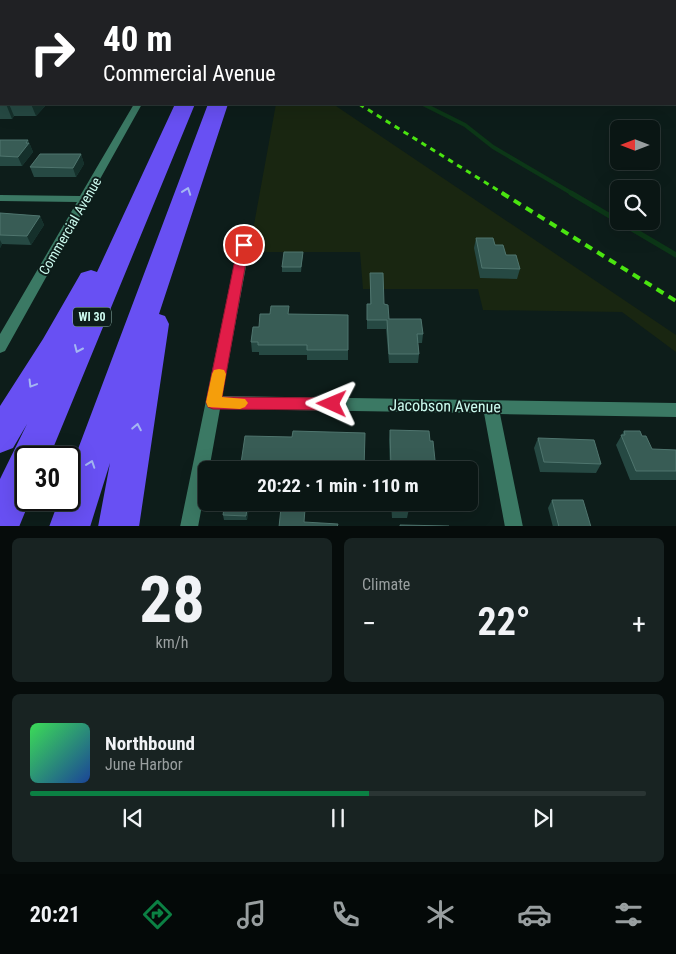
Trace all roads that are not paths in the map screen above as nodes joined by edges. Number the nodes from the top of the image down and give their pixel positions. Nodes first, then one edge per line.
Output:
1 (137, 105) edge
2 (184, 105) edge
3 (218, 105) edge
4 (153, 176) junction
5 (0, 198) edge
6 (86, 199) junction
7 (170, 237) junction
8 (244, 245) dead end
9 (0, 348) edge
10 (213, 402) junction
11 (491, 407) junction
12 (676, 410) edge
13 (0, 437) edge
14 (35, 446) edge
15 (15, 490) edge
16 (0, 524) edge
17 (69, 526) edge
18 (118, 526) edge
19 (189, 526) edge
20 (514, 526) edge

1 - 6 street, Commercial Avenue
2 - 4 highway, WI 30
7 -> 3 highway
4 -> 13 highway
4 -> 14 highway, WI 30
5 - 6 street
6 - 9 street, Commercial Avenue
17 -> 7 highway
18 -> 7 highway
8 - 10 street
10 - 11 street, Jacobson Avenue
10 - 19 street
11 - 12 street, Jacobson Avenue
11 - 20 street
15 - 16 highway

